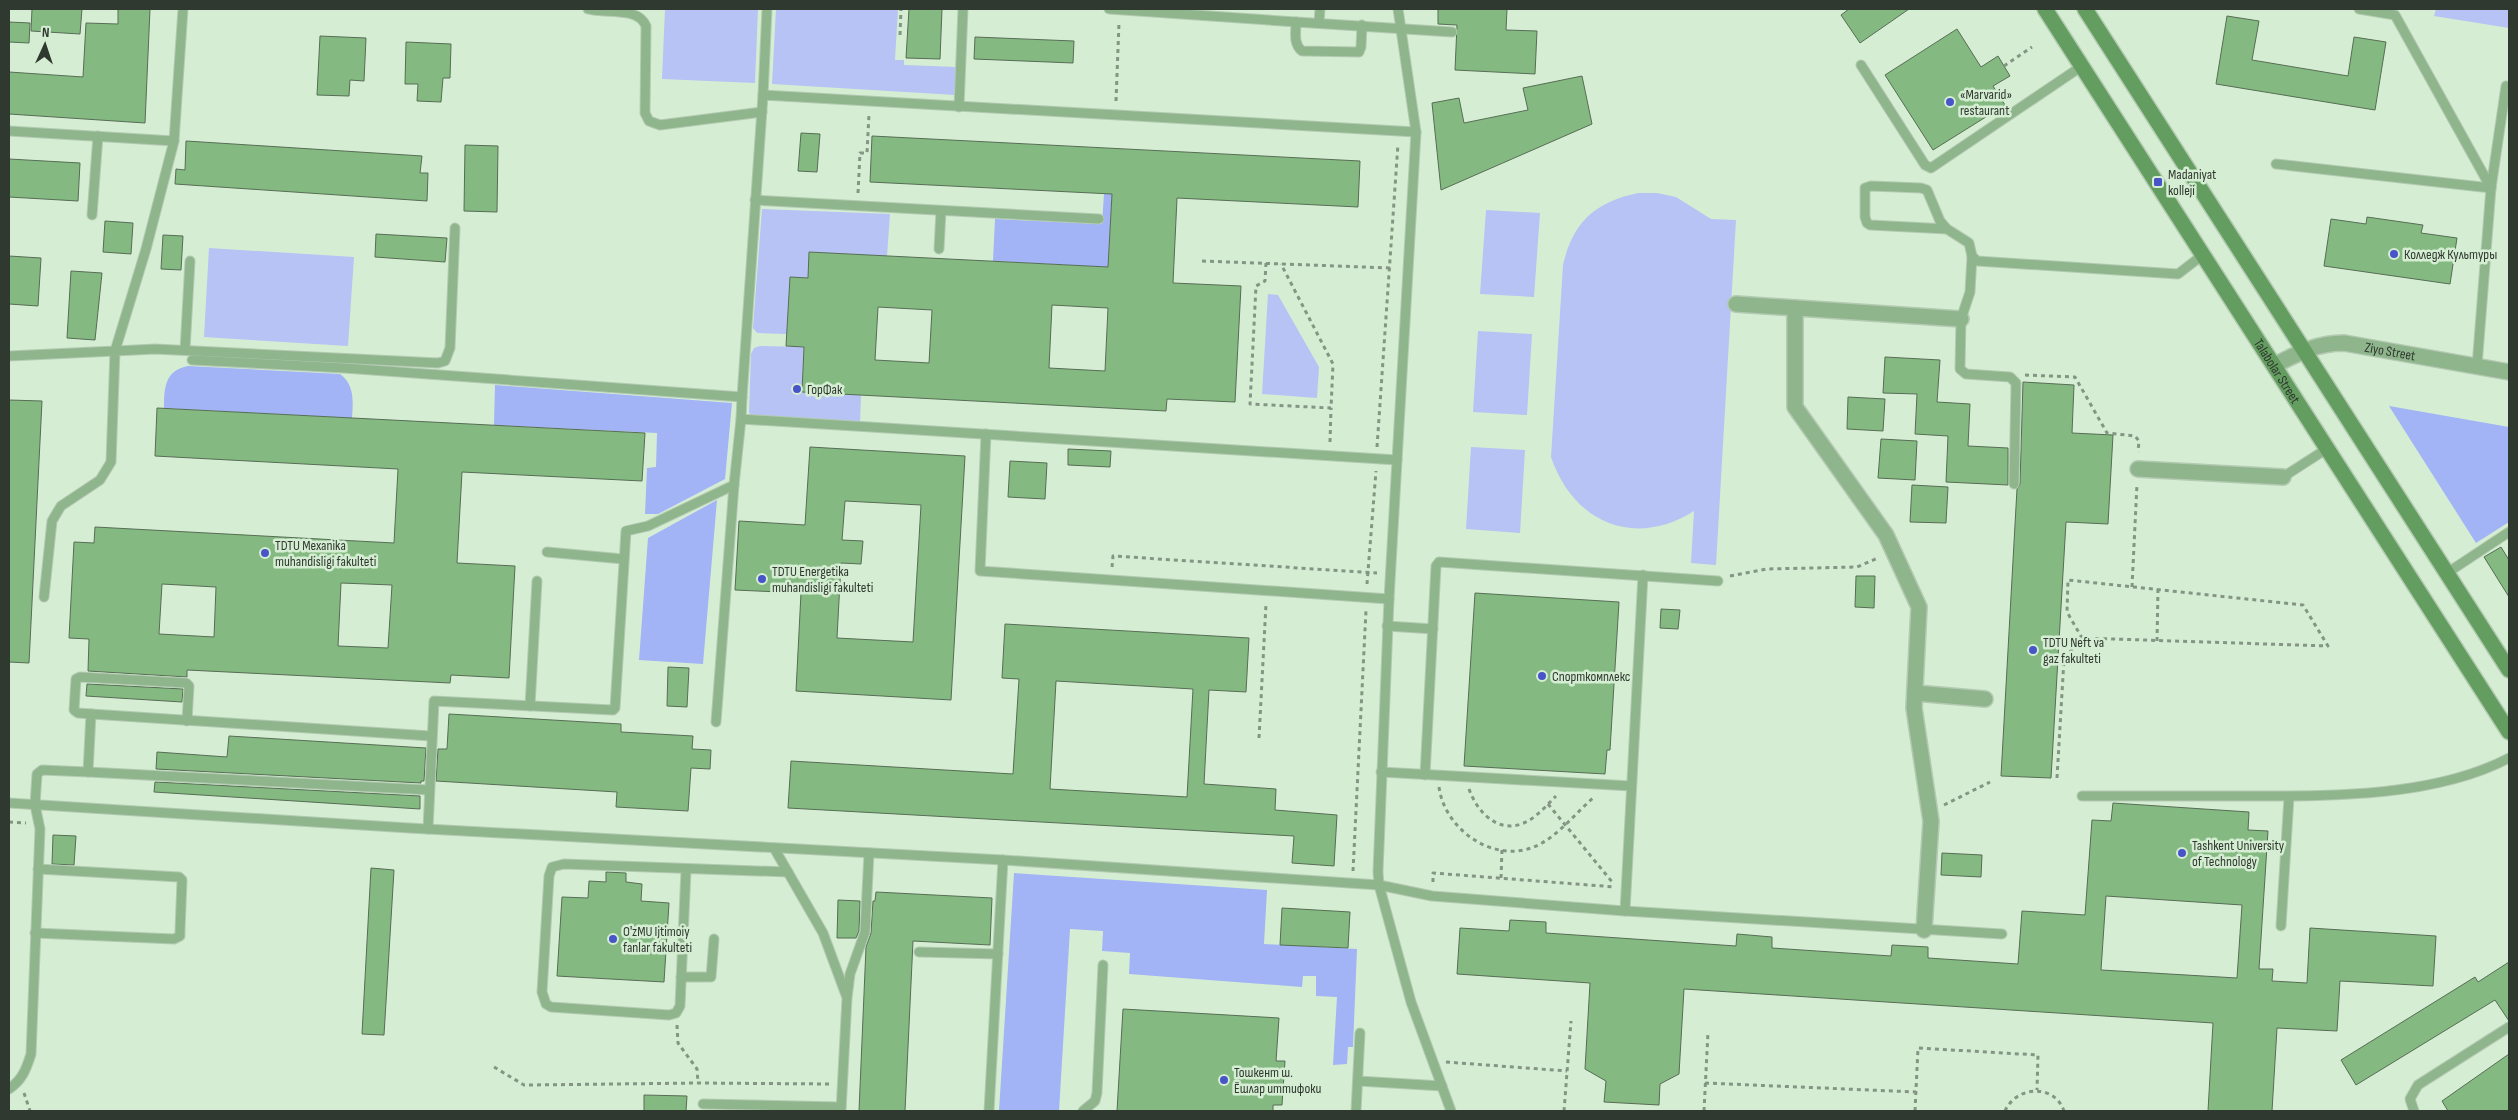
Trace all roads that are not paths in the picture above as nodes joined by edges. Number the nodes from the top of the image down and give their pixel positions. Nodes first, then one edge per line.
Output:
1 (183, 9) edge
2 (588, 9) edge
3 (767, 9) edge
4 (963, 9) edge
5 (1109, 9) edge
6 (1320, 9) edge
7 (1398, 9) edge
8 (2045, 9) edge
9 (2085, 9) edge
10 (2359, 9) edge
11 (1120, 10) edge
12 (631, 11) edge
13 (1296, 22) junction
14 (1319, 23) junction
15 (1362, 25) junction
16 (1401, 27) junction
17 (1452, 32) dead end
18 (1861, 65) dead end
19 (2082, 66) junction
20 (2506, 86) dead end
21 (763, 95) junction
22 (959, 107) junction
23 (762, 112) junction
24 (9, 131) edge
25 (1416, 132) junction
26 (98, 136) junction
27 (174, 141) junction
28 (2276, 164) dead end
29 (2491, 188) junction
30 (755, 200) junction
31 (941, 210) junction
32 (92, 216) dead end
33 (1098, 220) dead end
34 (455, 228) dead end
35 (1947, 229) junction
36 (939, 249) dead end
37 (2204, 254) junction
38 (1972, 256) junction
39 (190, 261) dead end
40 (1736, 304) dead end
41 (1795, 308) junction
42 (1962, 319) junction
43 (115, 350) junction
44 (185, 350) junction
45 (2304, 350) junction
46 (9, 356) edge
47 (192, 360) dead end
48 (2275, 365) junction
49 (2477, 366) junction
50 (2509, 372) edge
51 (742, 397) junction
52 (741, 419) junction
53 (986, 434) junction
54 (2328, 448) junction
55 (1398, 460) junction
56 (2138, 469) road end
57 (2283, 477) joint
58 (2014, 484) dead end
59 (734, 485) junction
60 (2509, 532) edge
61 (547, 552) dead end
62 (623, 559) junction
63 (2447, 573) junction
64 (1643, 575) junction
65 (537, 581) dead end
66 (1718, 581) road end
67 (44, 597) dead end
68 (1388, 599) junction
69 (1387, 626) junction
70 (1433, 629) junction
71 (2509, 670) edge
72 (1915, 693) junction
73 (1985, 699) dead end
74 (530, 706) junction
75 (91, 714) junction
76 (187, 721) junction
77 (716, 722) dead end
78 (2509, 732) edge
79 (431, 736) junction
80 (2509, 758) edge
81 (88, 772) junction
82 (1381, 772) junction
83 (1425, 775) junction
84 (1631, 786) junction
85 (429, 790) junction
86 (2082, 796) dead end
87 (2288, 797) junction
88 (9, 803) edge
89 (34, 805) junction
90 (428, 828) junction
91 (774, 848) junction
92 (869, 853) junction
93 (1003, 860) junction
94 (38, 869) junction
95 (686, 870) junction
96 (788, 872) junction
97 (1379, 885) junction
98 (1625, 911) junction
99 (2281, 926) dead end
100 (1924, 930) junction
101 (35, 933) junction
102 (2002, 934) dead end
103 (714, 939) dead end
104 (919, 952) dead end
105 (998, 954) junction
106 (1103, 965) dead end
107 (681, 977) junction
108 (847, 998) junction
109 (2509, 1028) edge
110 (1360, 1032) dead end
111 (1358, 1081) junction
112 (1442, 1086) junction
113 (13, 1087) edge
114 (702, 1104) dead end
115 (779, 1108) edge
116 (841, 1109) edge
117 (990, 1111) edge
118 (1083, 1111) edge
119 (1356, 1111) edge
120 (1451, 1111) edge
121 (2414, 1111) edge

1 - 27 lane
2 - 12 lane
3 - 21 lane
4 - 22 lane
5 - 11 lane
6 - 14 lane
7 - 16 lane
8 - 19 main road, Talabolar Street
9 - 45 main road
10 - 29 lane
11 - 13 lane
12 - 23 lane
13 - 14 lane
13 - 15 lane
14 - 15 lane
15 - 16 lane
16 - 17 lane
16 - 25 lane
18 - 19 lane
19 - 37 main road, Talabolar Street
20 - 29 lane
21 - 22 lane
21 - 23 lane
22 - 25 lane
23 - 30 lane
24 - 26 lane
25 - 55 lane
26 - 27 lane
26 - 32 lane
27 - 43 lane
28 - 29 lane
29 - 49 lane
30 - 31 lane
30 - 51 lane
31 - 33 lane
31 - 36 lane
34 - 44 lane
35 - 35 lane
35 - 38 lane
37 - 38 lane
37 - 48 main road, Talabolar Street
38 - 42 lane
39 - 44 lane
40 - 41 street
41 - 42 street
41 - 72 street
42 - 58 lane
43 - 44 lane
43 - 46 lane
43 - 67 lane
45 - 48 street, Ziyo Street
45 - 49 street, Ziyo Street
45 - 63 main road
47 - 51 lane
48 - 54 main road, Talabolar Street
49 - 50 street, Ziyo Street
51 - 52 lane
52 - 53 lane
52 - 59 lane
53 - 55 lane
53 - 68 lane
54 - 57 lane
54 - 78 main road, Talabolar Street
55 - 68 lane
56 - 57 street
59 - 62 lane
59 - 77 lane
60 - 63 lane
61 - 62 lane
62 - 74 lane
63 - 71 main road
64 - 66 lane
64 - 70 lane
64 - 84 lane
65 - 74 lane
68 - 69 lane
69 - 70 lane
69 - 82 lane
70 - 83 lane
72 - 73 street
72 - 100 street
74 - 79 lane
75 - 76 lane
75 - 76 lane
75 - 81 lane
76 - 79 lane
79 - 85 lane
80 - 87 lane
81 - 85 lane
81 - 89 lane
82 - 83 lane
82 - 97 lane
83 - 84 lane
84 - 98 lane
85 - 90 lane
86 - 87 lane
87 - 99 lane
88 - 89 lane
89 - 90 lane
89 - 94 lane
90 - 91 lane
91 - 92 lane
91 - 96 lane
92 - 93 lane
92 - 108 lane
93 - 97 lane
93 - 105 lane
94 - 101 lane
94 - 101 lane
95 - 96 lane
95 - 107 lane
95 - 107 lane
96 - 108 lane
97 - 98 lane
97 - 112 lane
98 - 100 lane
100 - 102 lane
101 - 113 lane
103 - 107 lane
104 - 105 lane
105 - 117 lane
106 - 118 lane
108 - 116 lane
109 - 121 lane
110 - 111 lane
111 - 112 lane
111 - 119 lane
112 - 120 lane
114 - 115 lane
115 - 116 lane

